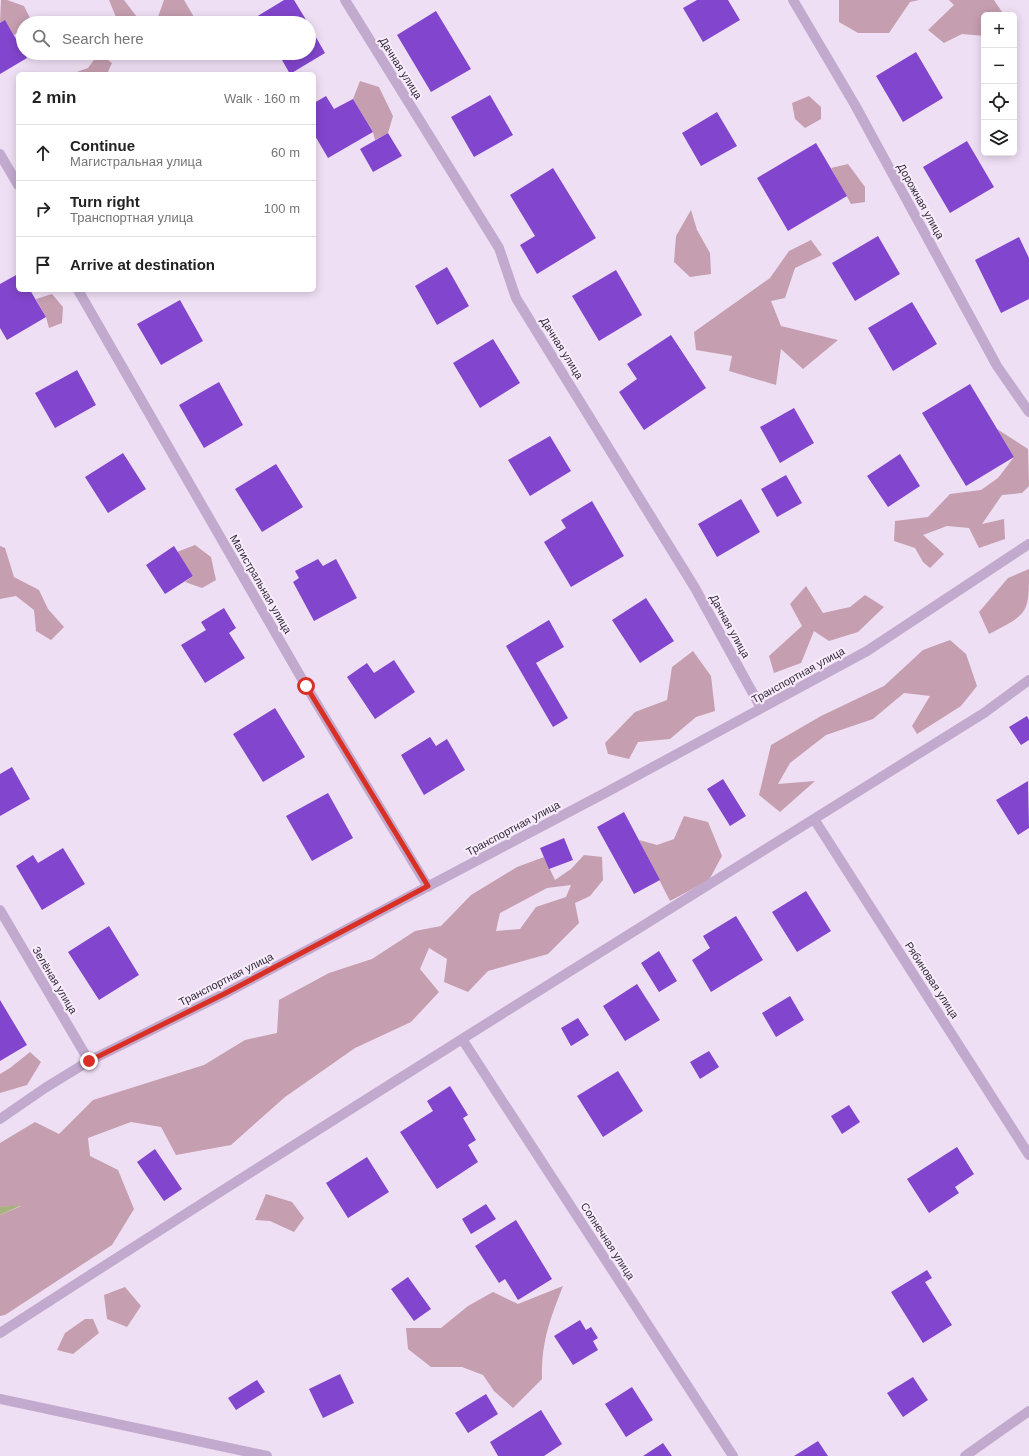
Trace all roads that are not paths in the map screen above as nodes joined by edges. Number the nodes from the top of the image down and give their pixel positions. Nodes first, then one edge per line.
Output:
1 (345, 0) edge
2 (793, 0) edge
3 (0, 154) edge
4 (16, 182) edge
5 (79, 292) edge
6 (1029, 412) edge
7 (1029, 544) edge
8 (1029, 680) edge
9 (761, 708) junction
10 (814, 819) junction
11 (428, 886) junction
12 (0, 910) edge
13 (462, 1039) junction
14 (89, 1061) junction
15 (0, 1119) edge
16 (1029, 1155) edge
17 (0, 1333) edge
18 (0, 1399) edge
19 (1029, 1411) edge
20 (267, 1456) edge
21 (733, 1456) edge
22 (965, 1456) edge

1 - 9 street, Дачная улица
2 - 6 street, Дорожная улица
3 - 4 street
5 - 11 street, Магистральная улица
7 - 9 street, Транспортная улица
8 - 10 street
9 - 11 street, Транспортная улица
10 - 13 street
10 - 16 street, Рябиновая улица
11 - 14 street, Транспортная улица
12 - 14 street, Зелёная улица
13 - 17 street
13 - 21 street, Солнечная улица
14 - 15 street, Транспортная улица
18 - 20 street
19 - 22 street

